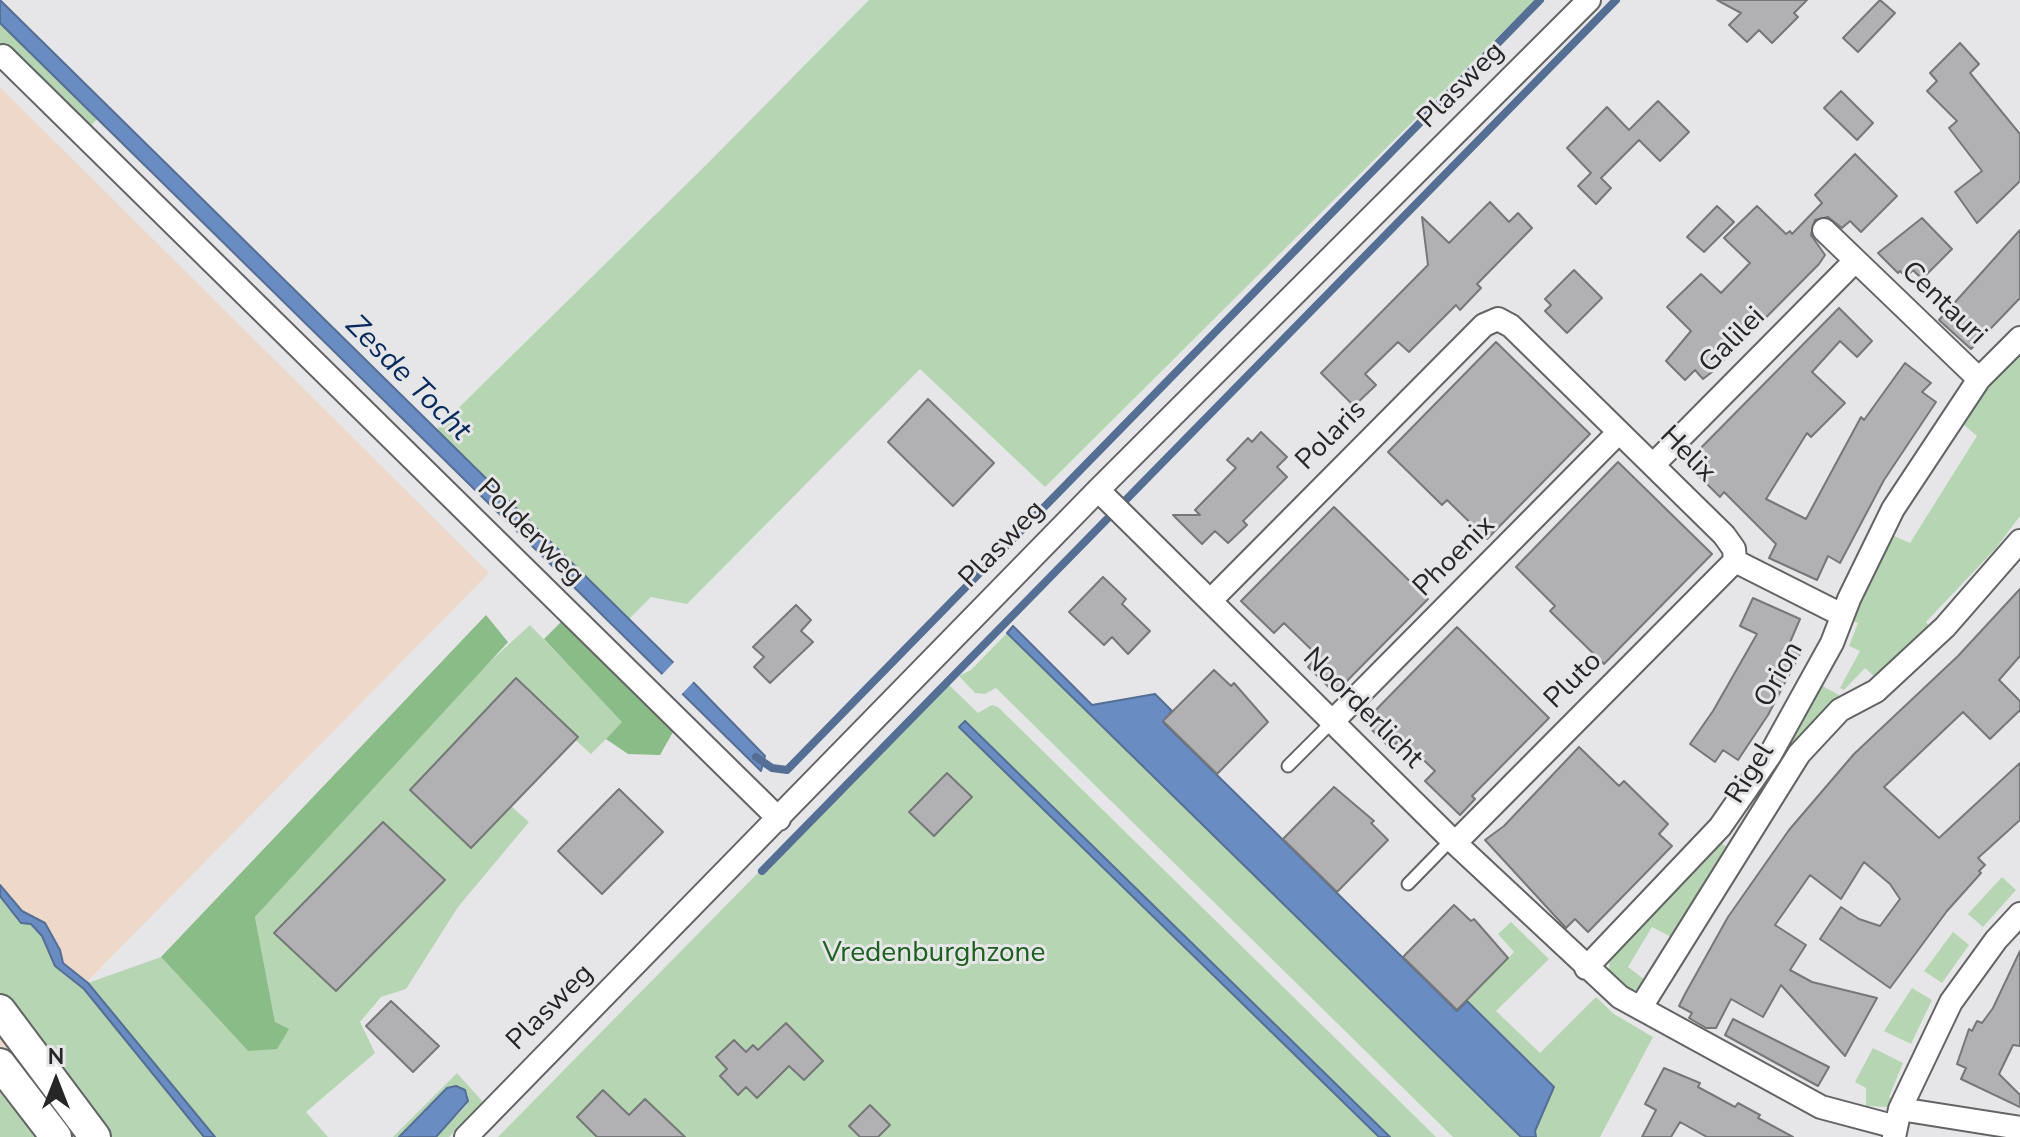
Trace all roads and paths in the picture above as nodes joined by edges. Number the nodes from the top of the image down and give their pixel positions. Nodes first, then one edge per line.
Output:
1 (1589, 0) edge
2 (0, 58) edge
3 (1824, 230) dead end
4 (1855, 261) junction
5 (1498, 319) joint
6 (2020, 338) edge
7 (1979, 379) junction
8 (1619, 432) junction
9 (1654, 464) junction
10 (1098, 490) junction
11 (2020, 541) edge
12 (1735, 561) junction
13 (1212, 599) junction
14 (1842, 615) junction
15 (1331, 723) junction
16 (1288, 766) dead end
17 (779, 819) junction
18 (1453, 842) junction
19 (1408, 884) dead end
20 (2020, 914) edge
21 (1586, 968) junction
22 (1641, 1007) junction
23 (0, 1010) edge
24 (0, 1064) edge
25 (1897, 1124) edge
26 (2020, 1128) edge
27 (56, 1137) edge
28 (95, 1137) edge
29 (466, 1137) edge

1 - 10 street, Plasweg
2 - 17 street, Polderweg
3 - 4 street, Centauri
4 - 7 street, Centauri
4 - 9 street, Galilei
5 - 8 street, Helix
5 - 13 street, Polaris
6 - 7 street, Centauri
7 - 14 street, Orion
8 - 9 street, Helix
8 - 15 street, Phoenix
9 - 12 street, Helix
10 - 13 street, Noorderlicht
10 - 17 street, Plasweg
11 - 22 street, Rigel
12 - 14 street
12 - 18 street, Pluto
13 - 15 street, Noorderlicht
14 - 21 street, Orion
15 - 16 lane
15 - 18 street, Noorderlicht
17 - 29 street, Plasweg
18 - 19 lane
18 - 21 street, Noorderlicht
20 - 25 street
21 - 22 street
22 - 25 street
23 - 28 street
24 - 27 street
25 - 26 street

